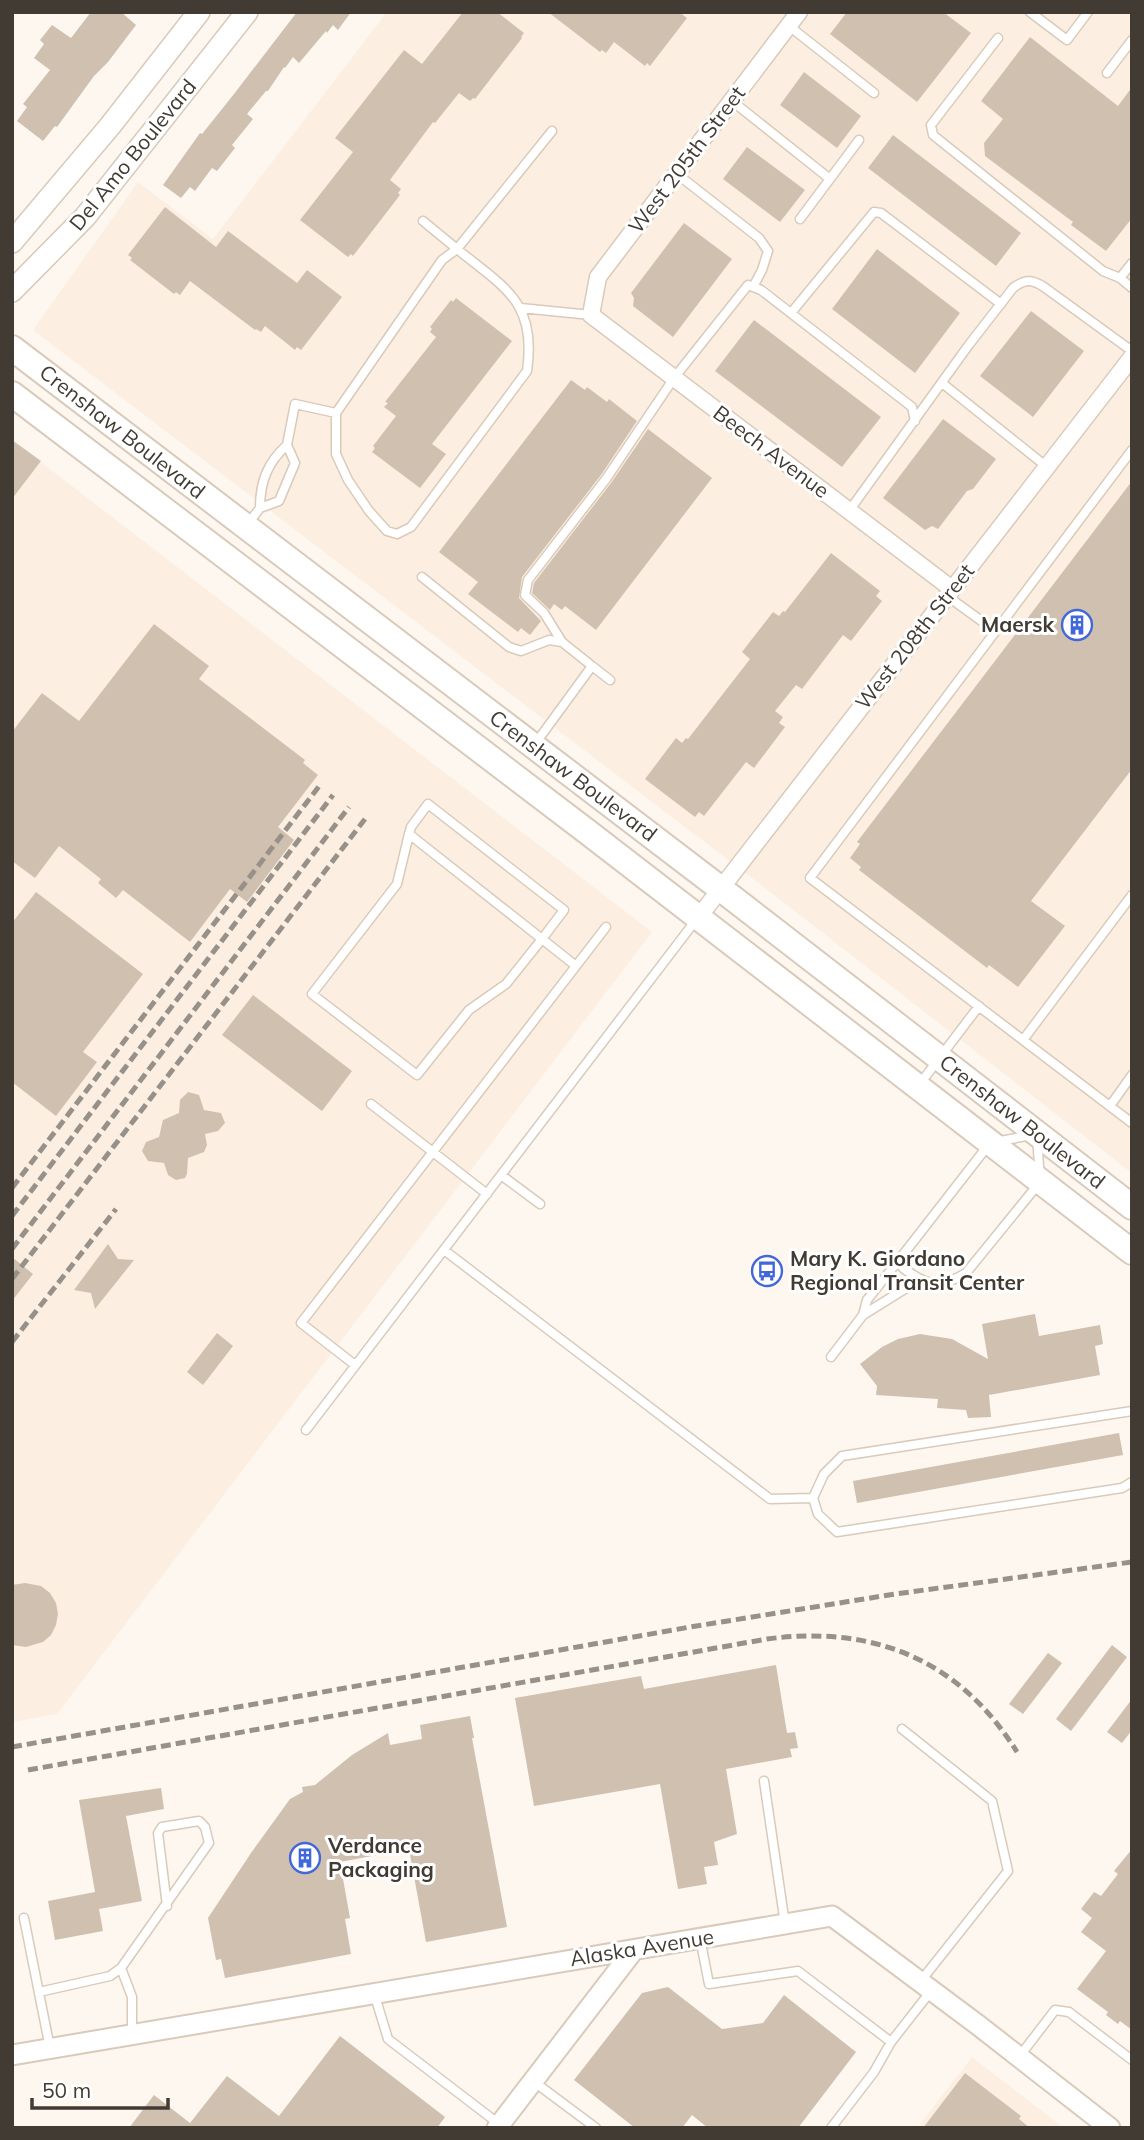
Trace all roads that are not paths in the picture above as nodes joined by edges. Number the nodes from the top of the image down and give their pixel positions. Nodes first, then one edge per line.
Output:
1 (199, 12) edge
2 (247, 12) edge
3 (799, 12) edge
4 (1030, 12) edge
5 (1088, 12) edge
6 (789, 26) junction
7 (998, 38) dead end
8 (1132, 40) edge
9 (1107, 73) dead end
10 (874, 93) dead end
11 (732, 101) junction
12 (552, 131) dead end
13 (859, 140) dead end
14 (677, 174) junction
15 (830, 179) junction
16 (800, 219) dead end
17 (423, 221) dead end
18 (12, 242) edge
19 (457, 249) junction
20 (1132, 263) edge
21 (1120, 278) junction
22 (752, 287) junction
23 (1132, 288) edge
24 (12, 291) edge
25 (1001, 304) junction
26 (522, 308) junction
27 (791, 313) junction
28 (591, 314) junction
29 (12, 348) edge
30 (1132, 351) edge
31 (1132, 357) edge
32 (674, 378) junction
33 (942, 383) junction
34 (12, 394) edge
35 (336, 413) junction
36 (915, 421) junction
37 (287, 445) junction
38 (1132, 450) edge
39 (1047, 467) junction
40 (849, 511) junction
41 (253, 517) junction
42 (422, 577) dead end
43 (949, 592) junction
44 (994, 630) junction
45 (562, 642) junction
46 (592, 666) junction
47 (610, 680) dead end
48 (534, 746) junction
49 (409, 834) junction
50 (721, 889) junction
51 (1132, 895) edge
52 (698, 918) junction
53 (606, 927) dead end
54 (542, 939) junction
55 (576, 966) junction
56 (979, 1006) junction
57 (1023, 1040) junction
58 (940, 1058) junction
59 (1132, 1075) edge
60 (917, 1087) junction
61 (371, 1104) dead end
62 (1110, 1106) junction
63 (1132, 1123) edge
64 (1037, 1134) junction
65 (990, 1143) junction
66 (432, 1152) junction
67 (501, 1175) junction
68 (1040, 1182) junction
69 (487, 1194) junction
70 (540, 1204) dead end
71 (1132, 1207) edge
72 (444, 1250) junction
73 (1132, 1252) edge
74 (901, 1256) junction
75 (919, 1280) junction
76 (863, 1315) junction
77 (831, 1357) dead end
78 (355, 1366) junction
79 (1132, 1411) edge
80 (306, 1430) dead end
81 (1132, 1482) edge
82 (813, 1498) junction
83 (902, 1729) dead end
84 (764, 1781) dead end
85 (167, 1906) junction
86 (24, 1918) dead end
87 (785, 1924) junction
88 (700, 1938) junction
89 (634, 1951) junction
90 (121, 1968) junction
91 (926, 1986) junction
92 (39, 1992) junction
93 (374, 1993) junction
94 (132, 2034) junction
95 (891, 2042) junction
96 (51, 2048) junction
97 (12, 2055) edge
98 (1019, 2057) junction
99 (1132, 2060) edge
100 (533, 2081) junction
101 (498, 2126) edge
102 (596, 2128) edge
103 (831, 2128) edge
104 (1110, 2128) edge

1 - 18 main road, Del Amo Boulevard
2 - 24 main road, Del Amo Boulevard
3 - 6 street, West 205th Street
4 - 5 lane
6 - 10 lane
6 - 11 street, West 205th Street
7 - 21 lane
8 - 9 lane
11 - 14 street, West 205th Street
11 - 15 lane
12 - 19 lane
13 - 15 lane
14 - 22 lane
14 - 28 street, West 205th Street
15 - 16 lane
17 - 19 lane
19 - 26 lane
19 - 35 lane
20 - 21 lane
21 - 23 lane
22 - 27 lane
22 - 32 lane
25 - 27 lane
25 - 30 lane
25 - 33 lane
26 - 28 lane
26 - 35 lane
27 - 36 lane
28 - 32 street, Beech Avenue
29 - 41 main road, Crenshaw Boulevard
31 - 39 street, West 208th Street
32 - 40 street, Beech Avenue
32 - 45 lane
33 - 36 lane
33 - 39 lane
34 - 52 main road, Crenshaw Boulevard
35 - 37 lane
36 - 40 lane
37 - 41 lane
37 - 41 lane
38 - 44 lane
39 - 43 street, West 208th Street
40 - 43 street, Beech Avenue
41 - 48 main road, Crenshaw Boulevard
42 - 45 lane
43 - 44 lane
43 - 50 street, West 208th Street
44 - 56 lane
45 - 46 lane
46 - 47 lane
46 - 48 lane
48 - 50 main road, Crenshaw Boulevard
49 - 54 lane
49 - 54 lane
49 - 54 lane
50 - 52 street, West 208th Street
50 - 58 main road, Crenshaw Boulevard
51 - 57 lane
52 - 60 main road, Crenshaw Boulevard
52 - 67 lane
53 - 55 lane
54 - 55 lane
55 - 66 lane
56 - 57 lane
56 - 58 lane
57 - 62 lane
58 - 60 lane
58 - 64 main road, Crenshaw Boulevard
59 - 62 lane
60 - 65 main road, Crenshaw Boulevard
61 - 66 lane
62 - 63 lane
64 - 65 lane
64 - 68 lane
64 - 71 main road, Crenshaw Boulevard
65 - 68 main road, Crenshaw Boulevard
65 - 74 lane
66 - 69 lane
66 - 78 lane
67 - 69 lane
67 - 70 lane
68 - 73 main road, Crenshaw Boulevard
68 - 75 lane
69 - 72 lane
72 - 78 lane
72 - 82 lane
74 - 75 lane
74 - 76 lane
75 - 76 lane
76 - 77 lane
78 - 80 lane
79 - 82 lane
81 - 82 lane
83 - 91 lane
84 - 87 lane
85 - 85 lane
85 - 90 lane
86 - 92 lane
87 - 88 street, Alaska Avenue
87 - 91 street, Alaska Avenue
88 - 89 street, Alaska Avenue
88 - 95 lane
89 - 93 street, Alaska Avenue
89 - 100 street
90 - 92 lane
90 - 94 lane
91 - 95 lane
91 - 98 street, Alaska Avenue
92 - 96 lane
93 - 94 street, Alaska Avenue
93 - 101 lane
94 - 96 street, Alaska Avenue
95 - 103 lane
96 - 97 street, Alaska Avenue
98 - 99 lane
98 - 104 street, Alaska Avenue
100 - 101 street
100 - 102 lane

